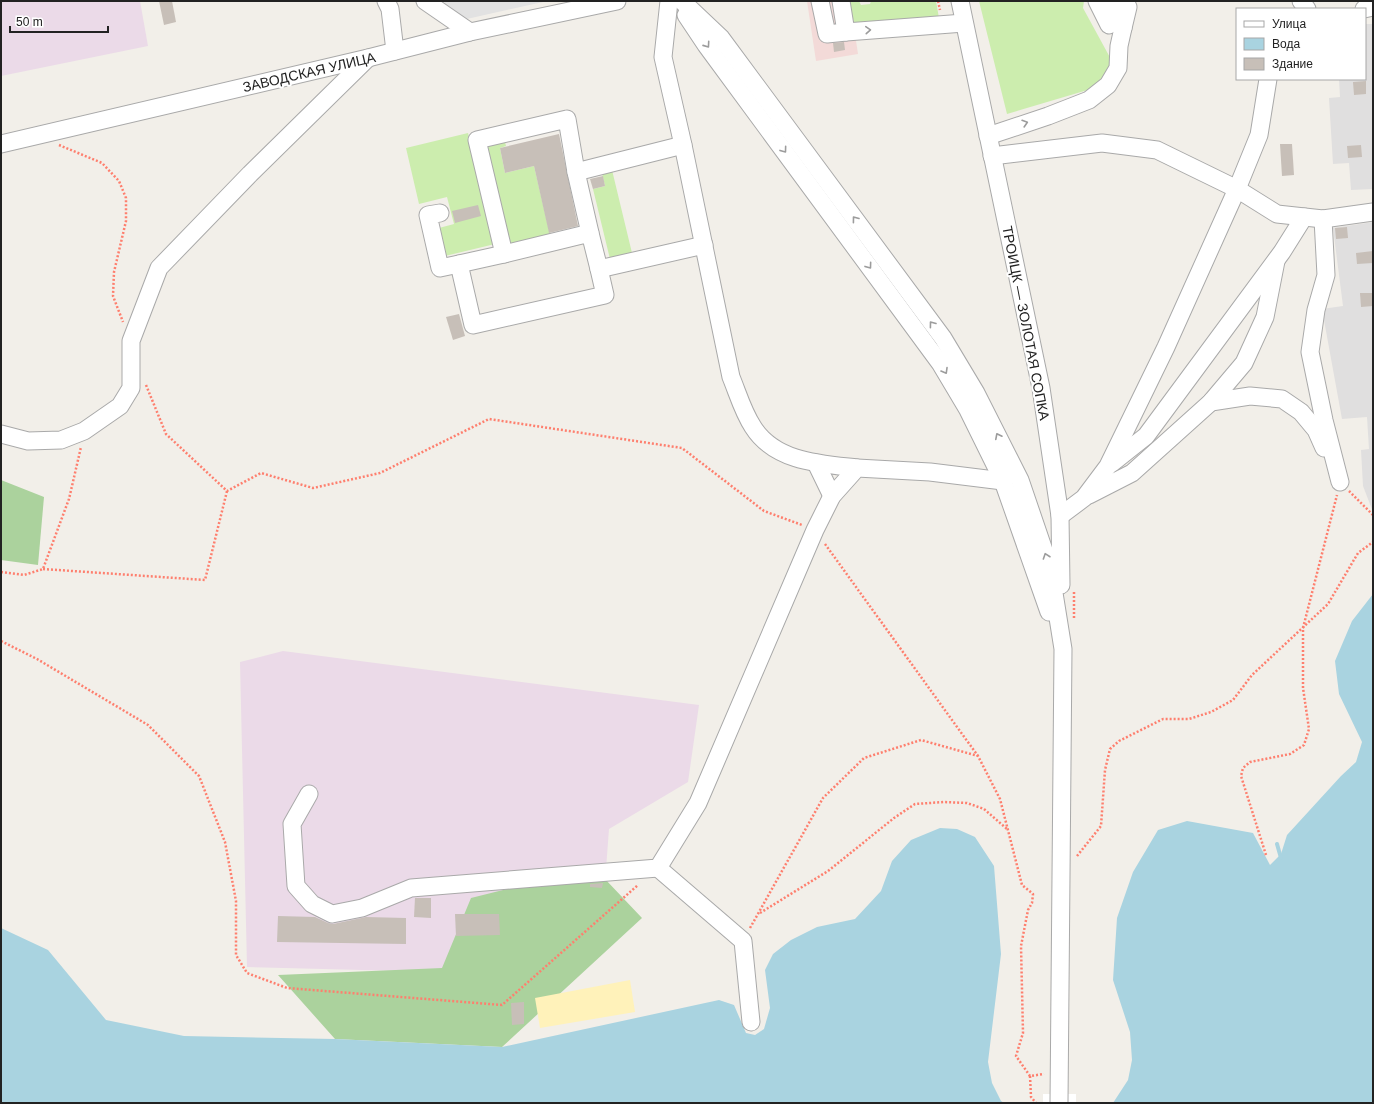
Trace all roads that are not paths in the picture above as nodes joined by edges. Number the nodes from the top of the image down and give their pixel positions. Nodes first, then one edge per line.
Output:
1 (386, 1) edge
2 (424, 1) edge
3 (617, 1) edge
4 (669, 1) edge
5 (677, 1) edge
6 (682, 1) edge
7 (820, 1) edge
8 (841, 1) edge
9 (960, 1) edge
10 (1098, 1) edge
11 (1110, 1) edge
12 (1125, 1) edge
13 (964, 23) junction
14 (1123, 28) junction
15 (470, 32) junction
16 (846, 32) junction
17 (1119, 46) junction
18 (395, 52) junction
19 (368, 58) junction
20 (1268, 80) edge
21 (988, 136) junction
22 (1, 144) edge
23 (683, 145) junction
24 (992, 156) junction
25 (576, 172) junction
26 (1238, 189) junction
27 (1373, 212) edge
28 (440, 213) dead end
29 (1304, 217) junction
30 (1323, 218) junction
31 (590, 233) junction
32 (704, 245) junction
33 (504, 254) junction
34 (1276, 261) junction
35 (459, 264) junction
36 (599, 269) junction
37 (1211, 402) junction
38 (1, 434) edge
39 (816, 463) junction
40 (1108, 466) junction
41 (857, 468) junction
42 (1003, 481) junction
43 (832, 496) junction
44 (1084, 498) junction
45 (1060, 516) junction
46 (1063, 649) junction
47 (309, 794) dead end
48 (658, 868) junction
49 (751, 1022) dead end
50 (1059, 1099) edge

1 - 18 street
2 - 15 street
3 - 15 street, ЗАВОДСКАЯ УЛИЦА
4 - 23 street
5 -> 42 street
46 -> 6 street
7 - 16 street
8 - 16 street
9 - 13 street, ТРОИЦК — ЗОЛОТАЯ СОПКА
10 - 17 street
11 - 14 street
12 - 14 street
16 -> 13 street
13 - 21 street, ТРОИЦК — ЗОЛОТАЯ СОПКА
14 - 17 street
15 - 18 street, ЗАВОДСКАЯ УЛИЦА
21 -> 17 street
18 - 19 street, ЗАВОДСКАЯ УЛИЦА
19 - 22 street, ЗАВОДСКАЯ УЛИЦА
19 - 38 street
20 - 26 street
21 - 24 street, ТРОИЦК — ЗОЛОТАЯ СОПКА
23 - 25 street
23 - 32 street
24 - 26 street
24 - 45 street, ТРОИЦК — ЗОЛОТАЯ СОПКА
25 - 31 street
25 - 33 street
26 - 29 street
26 - 40 street
27 - 30 street
28 - 35 street
29 - 30 street
29 - 34 street
30 - 37 street
31 - 33 street
31 - 36 street
32 - 36 street
32 - 39 street
33 - 35 street
34 - 37 street
34 - 40 street
35 - 36 street
37 - 44 street
39 - 41 street
39 - 43 street
40 - 44 street
41 - 42 street
41 - 43 street
42 - 46 street
43 - 48 street
44 - 45 street
45 - 46 street, ТРОИЦК — ЗОЛОТАЯ СОПКА
46 - 50 street
47 - 48 street
48 - 49 street

